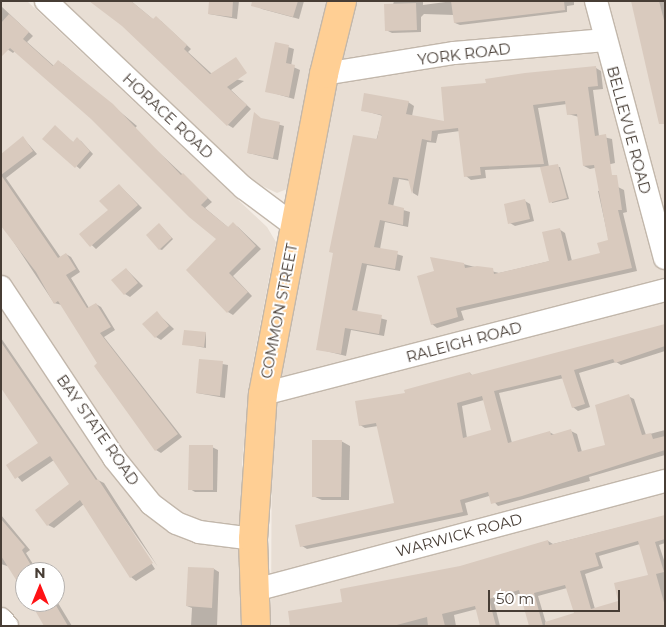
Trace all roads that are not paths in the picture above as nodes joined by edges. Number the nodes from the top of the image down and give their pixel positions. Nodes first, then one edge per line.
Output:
1 (46, 1) edge
2 (342, 1) edge
3 (596, 1) edge
4 (605, 40) junction
5 (324, 74) junction
6 (295, 226) junction
7 (665, 258) edge
8 (1, 287) edge
9 (665, 290) edge
10 (263, 394) junction
11 (665, 482) edge
12 (253, 539) junction
13 (254, 590) junction
14 (1, 619) edge
15 (6, 626) edge
16 (256, 626) edge

1 - 6 street, HORACE ROAD
2 - 5 main road, COMMON STREET
3 - 4 street, BELLEVUE ROAD
4 - 5 street, YORK ROAD
4 - 7 street, BELLEVUE ROAD
5 - 6 main road, COMMON STREET
6 - 10 main road, COMMON STREET
8 - 12 street, BAY STATE ROAD
9 - 10 street, RALEIGH ROAD
10 - 12 main road, COMMON STREET
11 - 13 street, WARWICK ROAD
12 - 13 main road, COMMON STREET
13 - 16 main road, COMMON STREET
14 - 15 street

